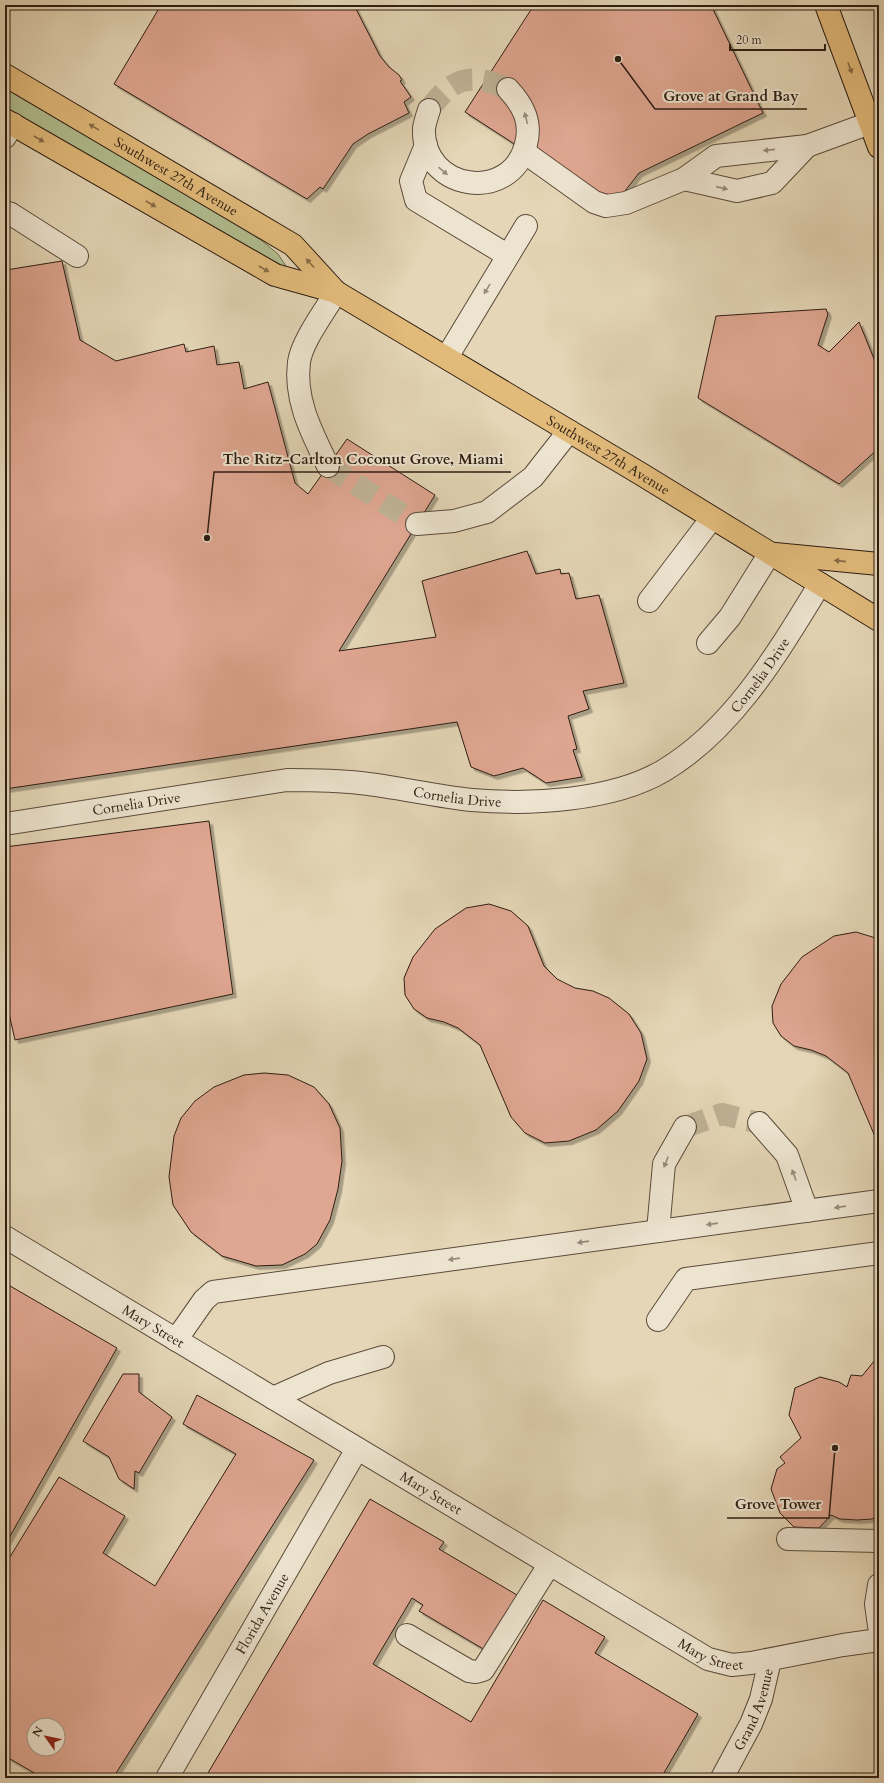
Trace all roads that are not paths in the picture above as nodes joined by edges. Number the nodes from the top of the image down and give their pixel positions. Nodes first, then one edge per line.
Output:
1 (826, 5) edge
2 (5, 75) edge
3 (508, 89) tunnel mouth
4 (429, 110) tunnel mouth
5 (870, 123) junction
6 (8, 127) edge
7 (426, 146) junction
8 (807, 146) junction
9 (879, 147) edge
10 (524, 152) junction
11 (684, 179) junction
12 (5, 212) edge
13 (526, 226) dead end
14 (507, 255) junction
15 (78, 256) dead end
16 (336, 292) junction
17 (447, 357) junction
18 (569, 431) junction
19 (328, 466) tunnel mouth
20 (712, 518) junction
21 (417, 524) tunnel mouth
22 (770, 553) junction
23 (879, 564) edge
24 (820, 584) junction
25 (649, 601) dead end
26 (879, 620) edge
27 (708, 643) dead end
28 (5, 824) edge
29 (759, 1123) tunnel mouth
30 (685, 1127) tunnel mouth
31 (879, 1201) edge
32 (807, 1211) junction
33 (658, 1231) junction
34 (5, 1237) edge
35 (879, 1252) edge
36 (658, 1320) dead end
37 (176, 1340) junction
38 (383, 1357) dead end
39 (273, 1398) junction
40 (357, 1449) junction
41 (788, 1539) dead end
42 (879, 1540) edge
43 (549, 1565) junction
44 (879, 1585) edge
45 (879, 1626) edge
46 (407, 1636) dead end
47 (879, 1640) edge
48 (770, 1660) junction
49 (167, 1778) edge
50 (722, 1778) edge

1 -> 5 main road
16 -> 2 main road, Southwest 27th Avenue
10 -> 3 street
4 - 7 street
5 - 8 street
5 - 9 main road
6 -> 16 main road, Southwest 27th Avenue
7 -> 10 street
7 - 14 street
8 -> 11 street
11 -> 8 street
10 - 11 street
12 - 15 street
13 - 14 street
14 -> 17 street
16 - 17 main road, Southwest 27th Avenue
16 - 19 street
17 - 18 main road, Southwest 27th Avenue
18 - 20 main road, Southwest 27th Avenue
18 - 21 street
20 - 22 main road, Southwest 27th Avenue
20 - 25 street
23 -> 22 main road
22 - 24 main road, Southwest 27th Avenue
22 - 27 street
24 - 26 main road, Southwest 27th Avenue
24 - 28 street, Cornelia Drive
32 -> 29 street
30 -> 33 street
31 -> 32 street
32 -> 33 street
33 -> 37 street
34 - 37 street, Mary Street
35 - 36 street
37 - 39 street, Mary Street
38 - 39 street
39 - 40 street, Mary Street
40 - 43 street, Mary Street
40 - 49 street, Florida Avenue
41 - 42 street
43 - 46 street
43 - 48 street, Mary Street
44 - 45 street
47 - 48 street, Mary Street
48 - 50 street, Grand Avenue

